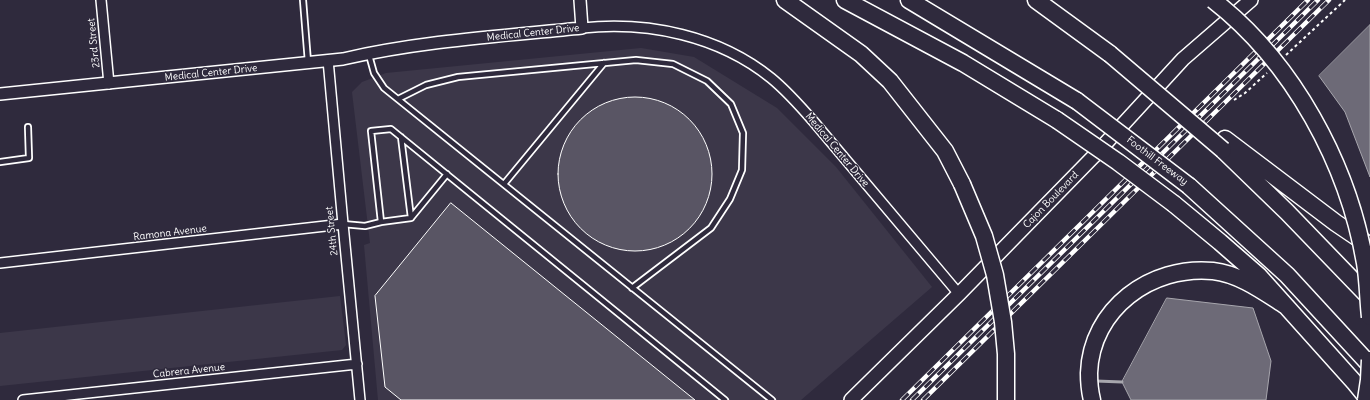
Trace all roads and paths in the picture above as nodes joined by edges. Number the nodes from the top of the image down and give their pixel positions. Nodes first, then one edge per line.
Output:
1 (100, 0) edge
2 (303, 0) edge
3 (580, 0) edge
4 (785, 0) edge
5 (845, 0) edge
6 (909, 0) edge
7 (1036, 0) edge
8 (1212, 0) edge
9 (1251, 0) edge
10 (1345, 0) edge
11 (582, 28) junction
12 (368, 53) junction
13 (1283, 58) dead end
14 (328, 60) junction
15 (308, 62) junction
16 (604, 63) junction
17 (1272, 68) dead end
18 (109, 84) junction
19 (0, 94) edge
20 (398, 99) junction
21 (1234, 100) dead end
22 (28, 127) dead end
23 (401, 137) junction
24 (1224, 144) junction
25 (0, 162) edge
26 (447, 174) junction
27 (504, 184) junction
28 (411, 218) junction
29 (381, 222) junction
30 (342, 224) junction
31 (1370, 246) edge
32 (0, 263) edge
33 (632, 288) junction
34 (959, 294) junction
35 (1370, 298) edge
36 (1286, 306) junction
37 (1370, 317) edge
38 (1370, 360) edge
39 (357, 364) junction
40 (1370, 365) edge
41 (23, 400) edge
42 (360, 400) edge
43 (725, 400) edge
44 (772, 400) edge
45 (851, 400) edge
46 (1006, 400) edge
47 (1092, 400) edge
48 (1366, 400) edge
49 (1369, 400) edge

1 - 18 street, 23rd Street
2 - 15 lane
3 - 11 street
4 - 46 highway, bridge
5 - 36 highway, bridge
6 - 40 highway, Foothill Freeway, bridge
7 - 24 highway, bridge
8 - 37 highway, bridge
9 - 34 main road, Cajon Boulevard
10 - 13 path
11 - 12 street, Medical Center Drive
11 - 34 street, Medical Center Drive
12 - 14 street, Medical Center Drive
12 - 20 lane
14 - 15 street, Medical Center Drive
14 - 30 street, 24th Street
15 - 18 street, Medical Center Drive
16 - 20 lane
16 - 27 lane
16 - 33 lane
17 - 21 path
18 - 19 street, Medical Center Drive
20 - 27 lane
22 - 25 lane
23 - 26 lane
23 - 28 lane
23 - 29 lane
24 - 31 highway
24 - 35 highway
26 - 28 lane
26 - 43 lane
27 - 33 lane
28 - 29 lane
29 - 30 lane
30 - 32 street, Ramona Avenue
30 - 39 street, 24th Street
33 - 44 lane
34 - 45 main road, Cajon Boulevard
36 - 47 highway
36 - 49 highway
38 - 48 highway, bridge
39 - 41 street, Cabrera Avenue
39 - 42 street, 24th Street

